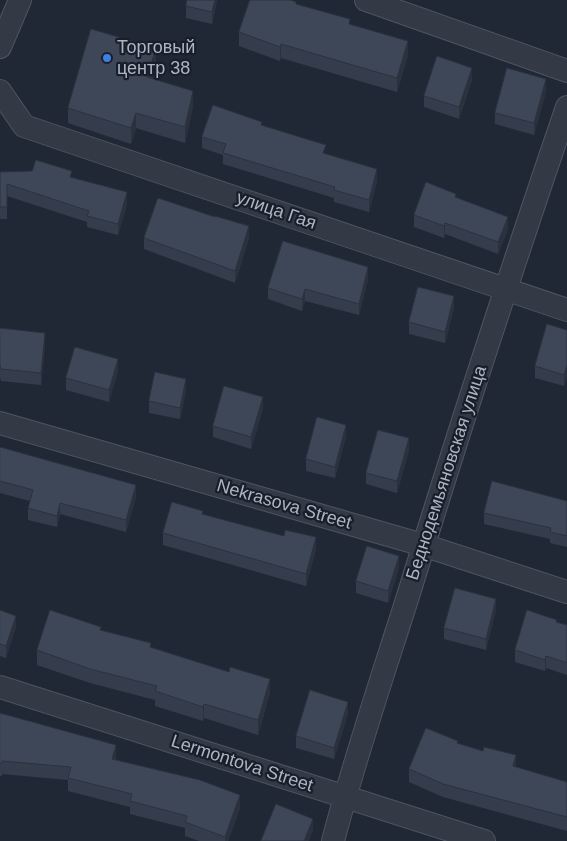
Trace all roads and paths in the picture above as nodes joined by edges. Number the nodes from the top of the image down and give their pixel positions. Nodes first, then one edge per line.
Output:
1 (20, 0) edge
2 (366, 0) edge
3 (0, 47) edge
4 (567, 71) edge
5 (0, 91) edge
6 (567, 107) edge
7 (506, 289) junction
8 (567, 310) edge
9 (0, 423) edge
10 (424, 545) junction
11 (567, 592) edge
12 (0, 687) edge
13 (345, 797) junction
14 (333, 841) edge
15 (484, 841) edge

1 - 3 street
2 - 4 street
5 - 7 street, улица Гая
6 - 7 street, Беднодемьяновская улица
7 - 8 street, улица Гая
7 - 10 street, Беднодемьяновская улица
9 - 10 street, Nekrasova Street
10 - 11 street, Nekrasova Street
10 - 13 street, Беднодемьяновская улица
12 - 13 street, Lermontova Street
13 - 14 street, Беднодемьяновская улица
13 - 15 street, Lermontova Street

